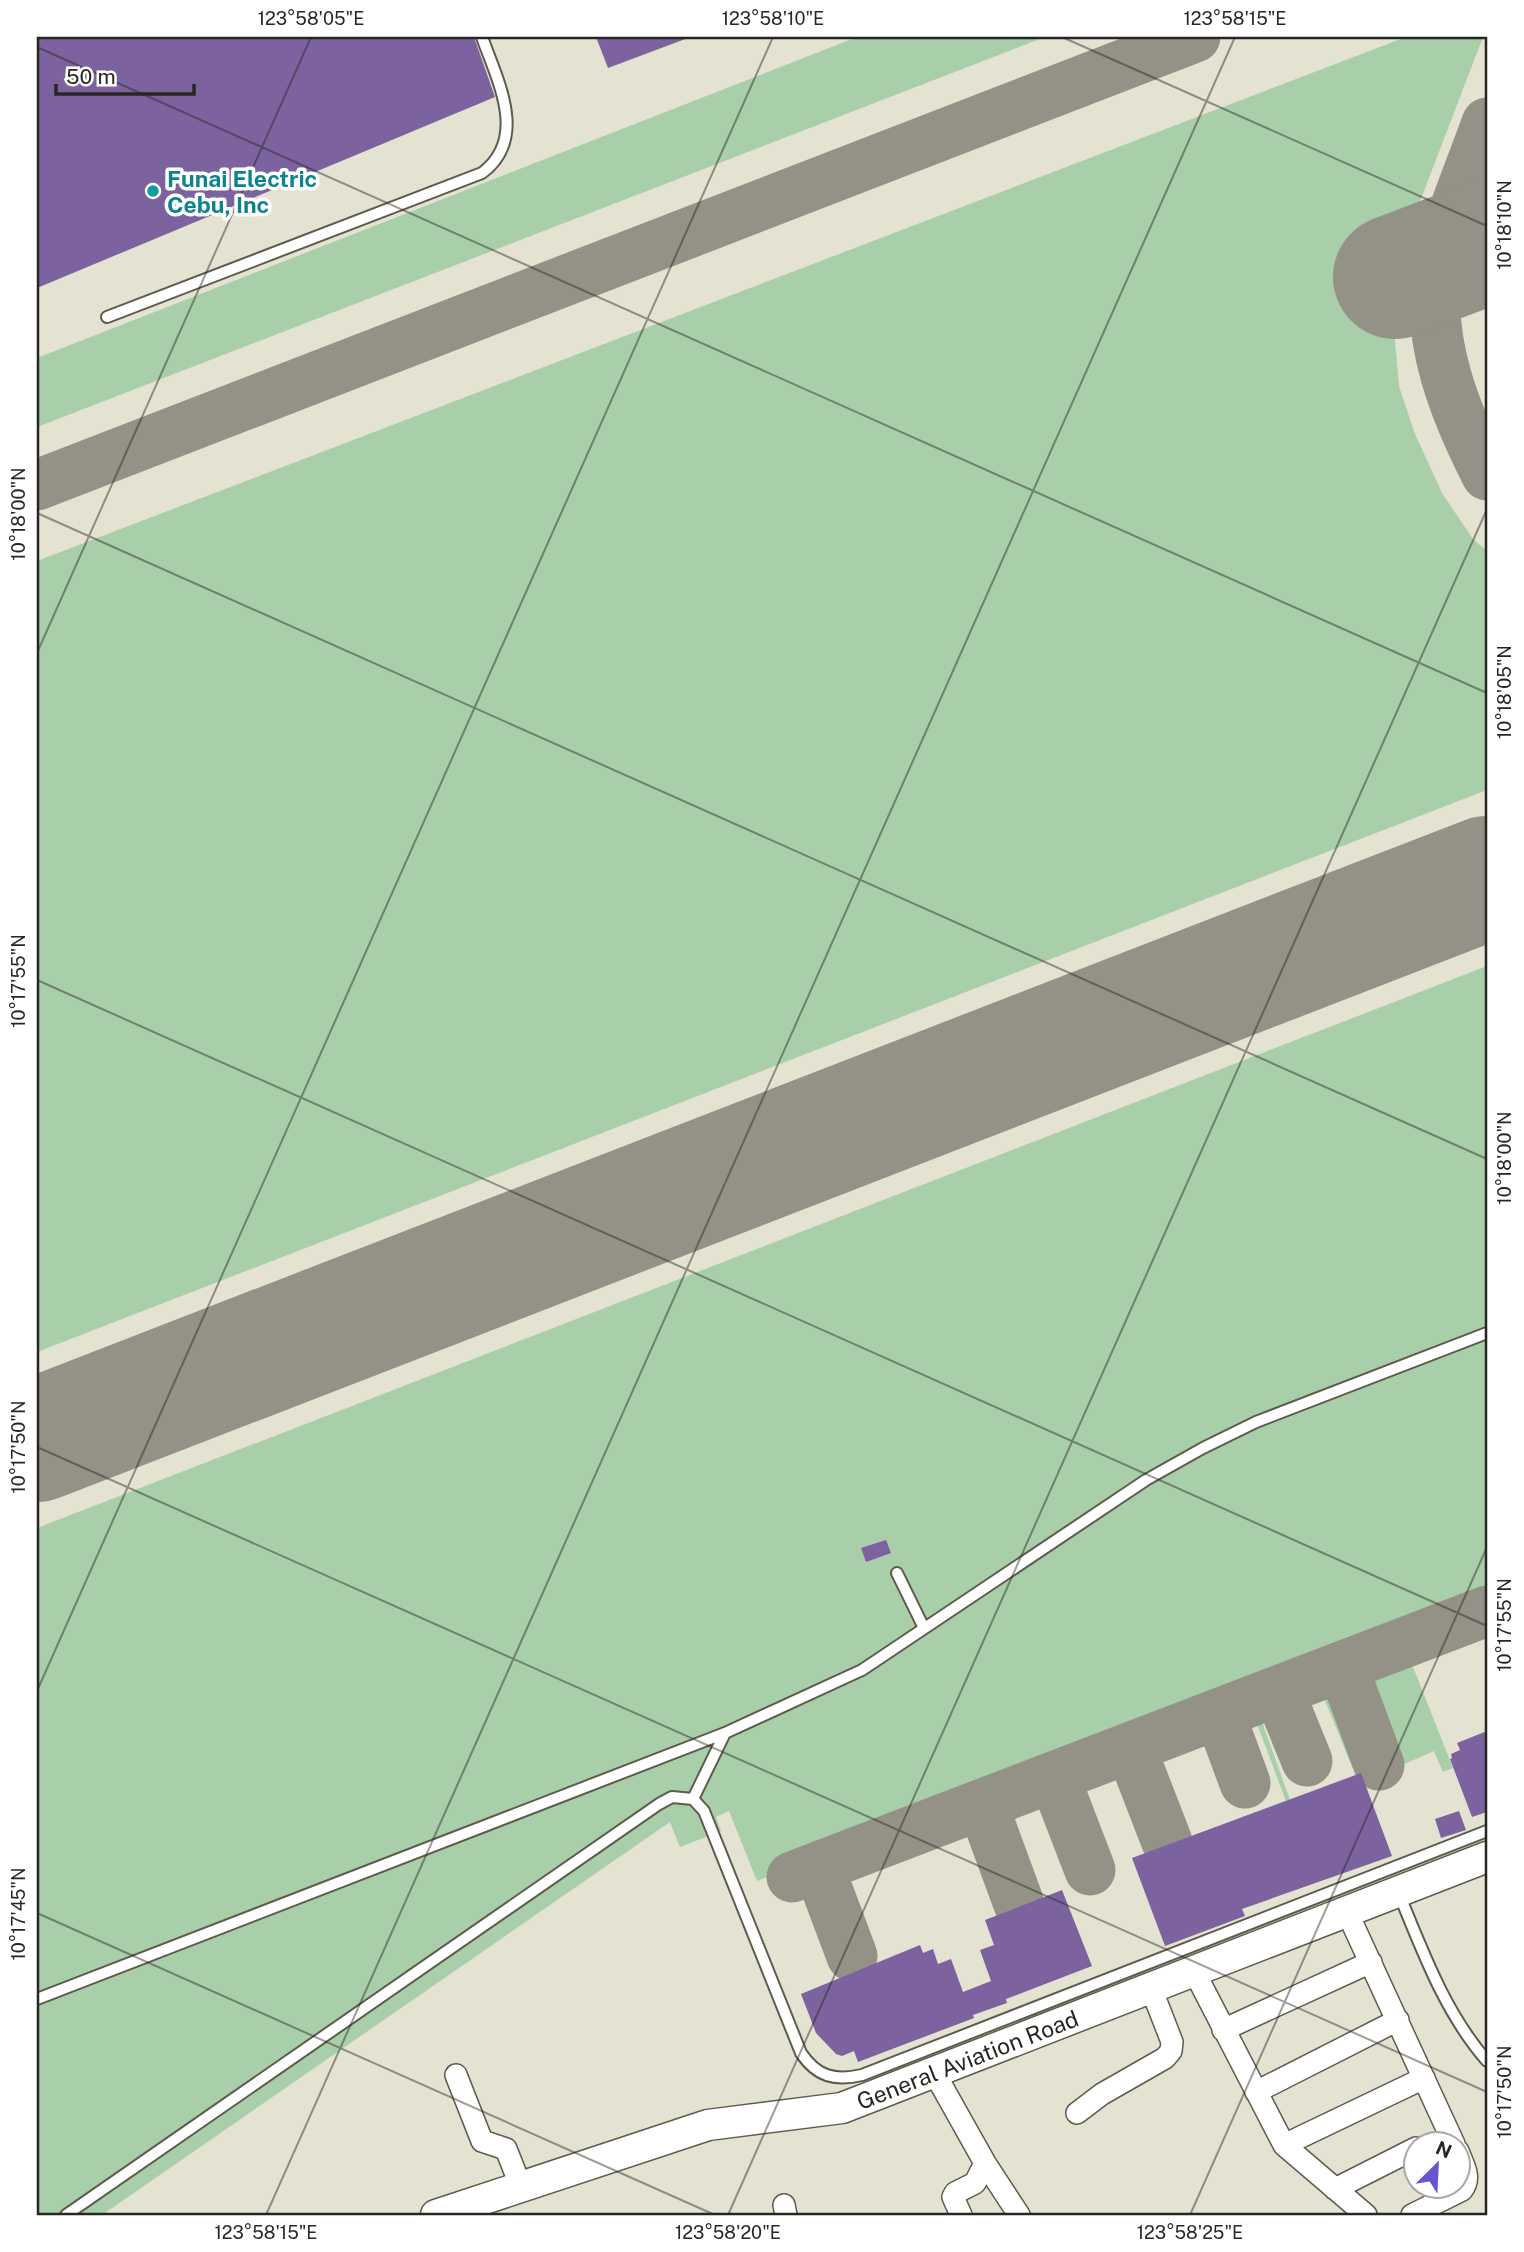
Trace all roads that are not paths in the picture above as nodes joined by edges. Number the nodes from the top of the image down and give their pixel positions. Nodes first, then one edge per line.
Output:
1 (482, 37) edge
2 (107, 317) dead end
3 (1487, 1333) edge
4 (897, 1573) dead end
5 (924, 1628) junction
6 (725, 1733) junction
7 (693, 1800) junction
8 (1487, 1831) edge
9 (1487, 1857) edge
10 (1398, 1891) junction
11 (1347, 1912) junction
12 (1371, 1962) junction
13 (1195, 1973) junction
14 (1151, 1988) junction
15 (37, 1999) edge
16 (1398, 2020) junction
17 (1223, 2030) junction
18 (1487, 2061) edge
19 (935, 2074) junction
20 (456, 2075) dead end
21 (1424, 2078) junction
22 (1256, 2092) junction
23 (1077, 2113) dead end
24 (1449, 2130) edge
25 (1284, 2145) junction
26 (1402, 2155) edge
27 (985, 2163) junction
28 (521, 2187) junction
29 (1335, 2189) junction
30 (1442, 2200) edge
31 (66, 2215) edge
32 (436, 2215) edge
33 (961, 2215) edge
34 (1019, 2215) edge
35 (1366, 2215) edge
36 (1412, 2215) edge

1 - 2 lane
3 - 5 lane
4 - 5 lane
5 - 6 lane
6 - 7 lane
6 - 15 lane
7 - 8 lane
7 - 31 lane
9 - 10 main road, General Aviation Road
10 - 11 main road, General Aviation Road
10 - 18 lane
11 - 12 street
11 - 13 main road, General Aviation Road
12 - 16 street
12 - 17 street
13 - 14 main road, General Aviation Road
13 - 17 street
14 - 19 main road, General Aviation Road
14 - 23 street
16 - 21 street
16 - 22 street
17 - 22 street
19 - 27 street
19 - 28 main road, General Aviation Road
20 - 28 street
21 - 24 street
21 - 25 street
22 - 25 street
25 - 29 street
26 - 29 street
27 - 33 street
27 - 34 street
28 - 32 main road, General Aviation Road
29 - 35 street
30 - 36 street

